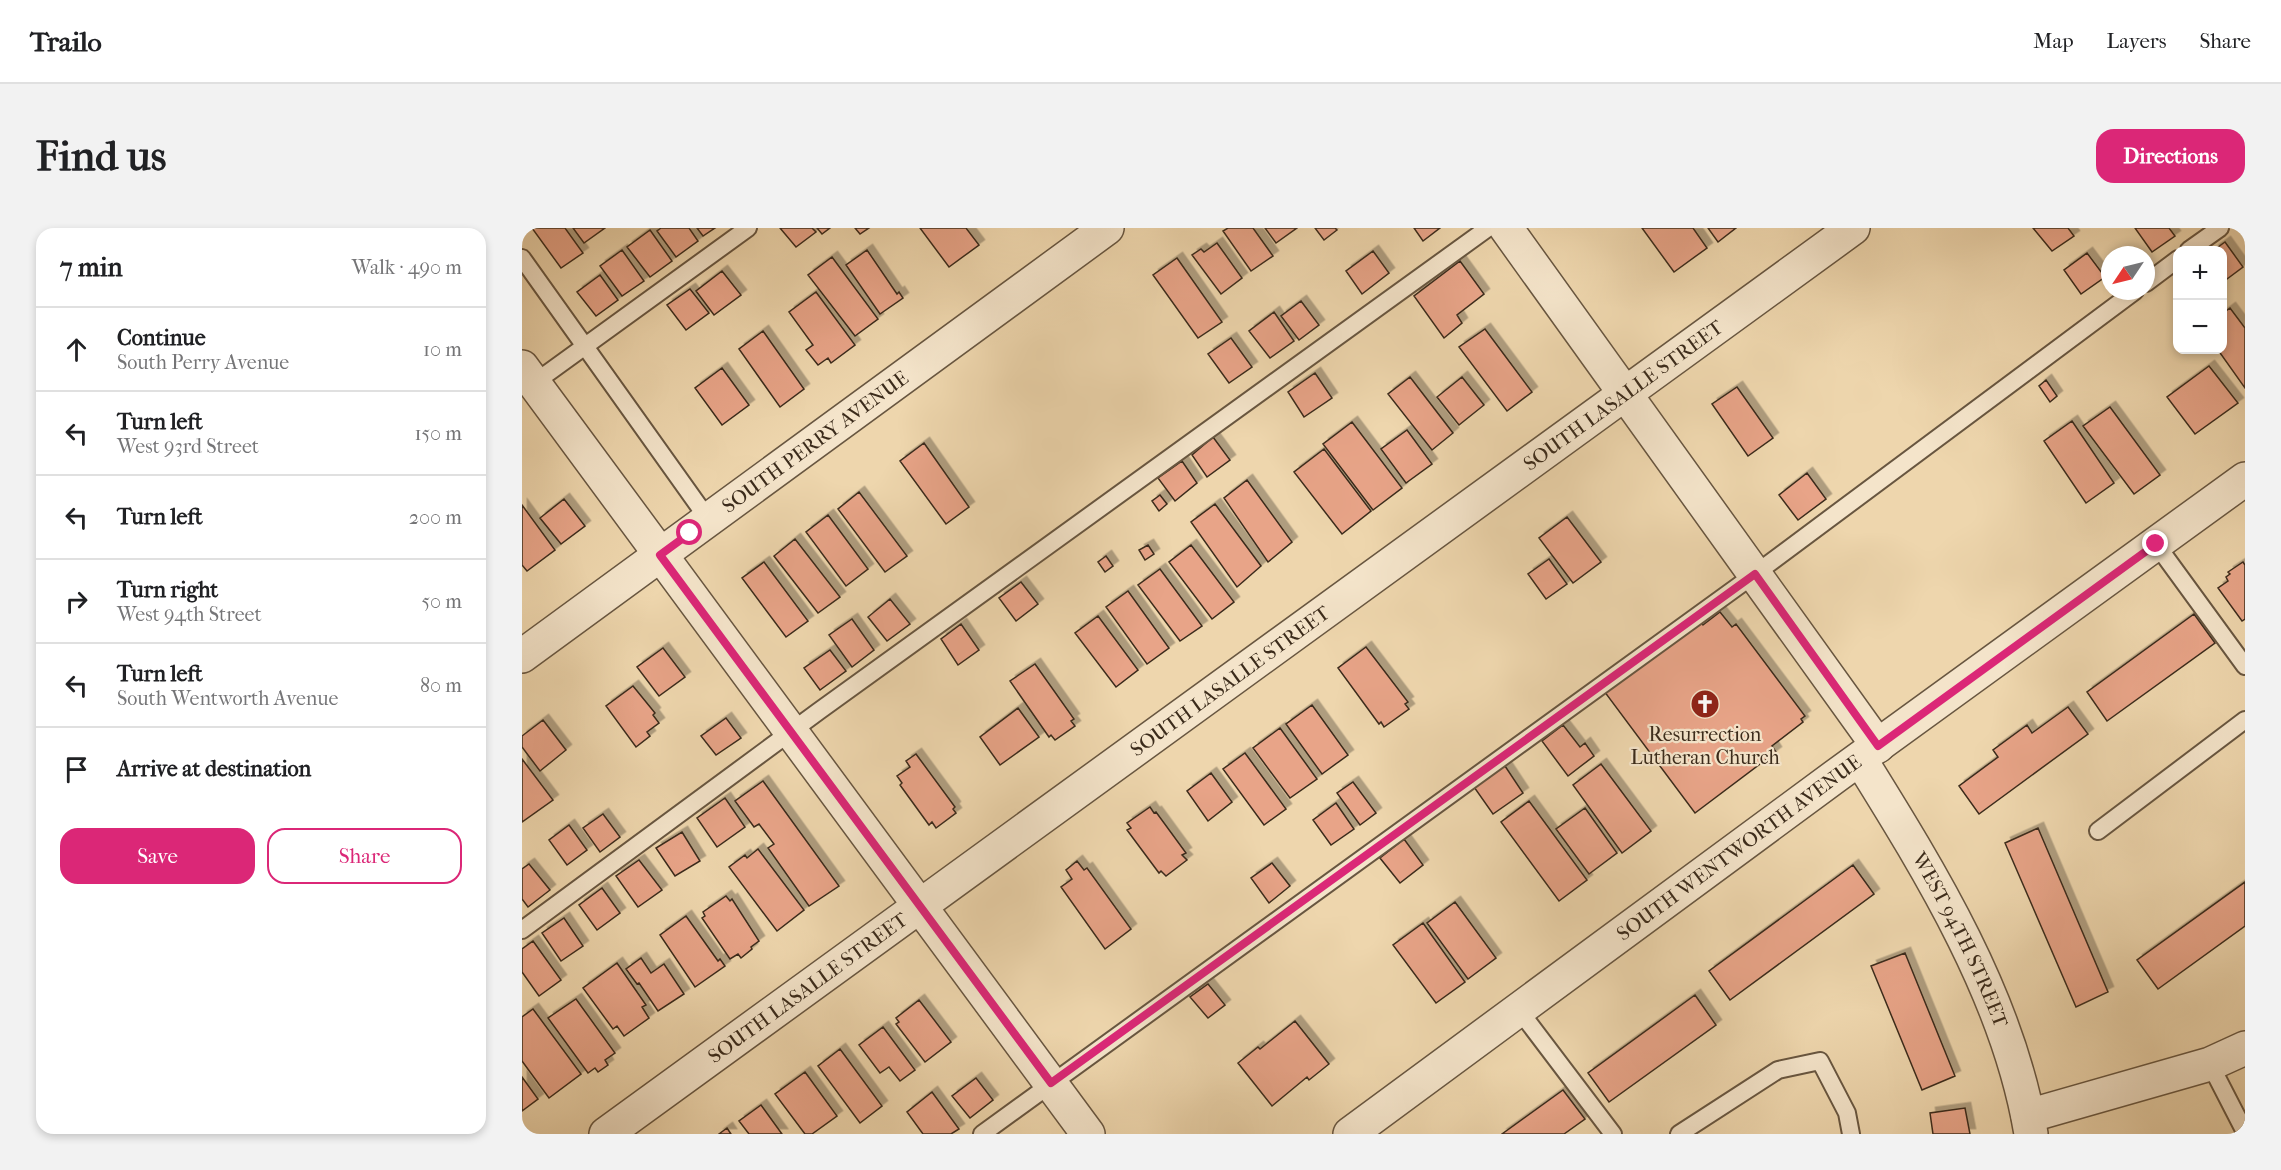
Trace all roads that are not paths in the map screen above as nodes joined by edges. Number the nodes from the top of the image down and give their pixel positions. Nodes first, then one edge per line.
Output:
1 (748, 228) edge
2 (1107, 228) edge
3 (1488, 228) edge
4 (1506, 228) edge
5 (1853, 228) edge
6 (2220, 228) edge
7 (2195, 246) edge
8 (522, 258) edge
9 (2173, 263) edge
10 (2155, 276) edge
11 (2123, 300) edge
12 (585, 346) junction
13 (526, 381) edge
14 (1625, 394) junction
15 (2245, 479) edge
16 (708, 519) junction
17 (2156, 544) junction
18 (660, 555) junction
19 (1755, 574) junction
20 (524, 651) edge
21 (2245, 666) edge
22 (2245, 720) edge
23 (791, 731) junction
24 (1869, 752) junction
25 (2098, 831) dead end
26 (920, 906) junction
27 (522, 930) edge
28 (1519, 1010) junction
29 (2245, 1048) edge
30 (2210, 1064) junction
31 (1051, 1083) junction
32 (2029, 1125) edge
33 (2245, 1132) edge
34 (606, 1134) edge
35 (982, 1134) edge
36 (1088, 1134) edge
37 (1350, 1134) edge
38 (1613, 1134) edge
39 (1679, 1134) edge
40 (1851, 1134) edge

1 - 12 lane
2 - 16 street, SOUTH PERRY AVENUE
3 - 23 lane
4 - 14 street, WEST 94TH STREET
5 - 14 street, SOUTH LASALLE STREET
6 - 7 lane
8 - 12 lane
9 - 10 lane
11 - 19 lane
12 - 13 lane
12 - 16 lane
13 - 18 street
14 - 19 street, WEST 94TH STREET
14 - 26 street, SOUTH LASALLE STREET
15 - 17 street, SOUTH WENTWORTH AVENUE
16 - 18 street, SOUTH PERRY AVENUE
17 - 21 lane
17 - 24 street, SOUTH WENTWORTH AVENUE
18 - 20 street, SOUTH PERRY AVENUE
18 - 23 street
19 - 24 street, WEST 94TH STREET
19 - 31 lane
22 - 25 lane
23 - 26 street
23 - 27 lane
24 - 28 street, SOUTH WENTWORTH AVENUE
24 - 32 street, WEST 94TH STREET
26 - 31 street
26 - 34 street, SOUTH LASALLE STREET
28 - 37 street, SOUTH WENTWORTH AVENUE
28 - 38 lane
29 - 30 street
30 - 32 street
30 - 33 lane
31 - 35 lane
31 - 36 street
39 - 40 lane

